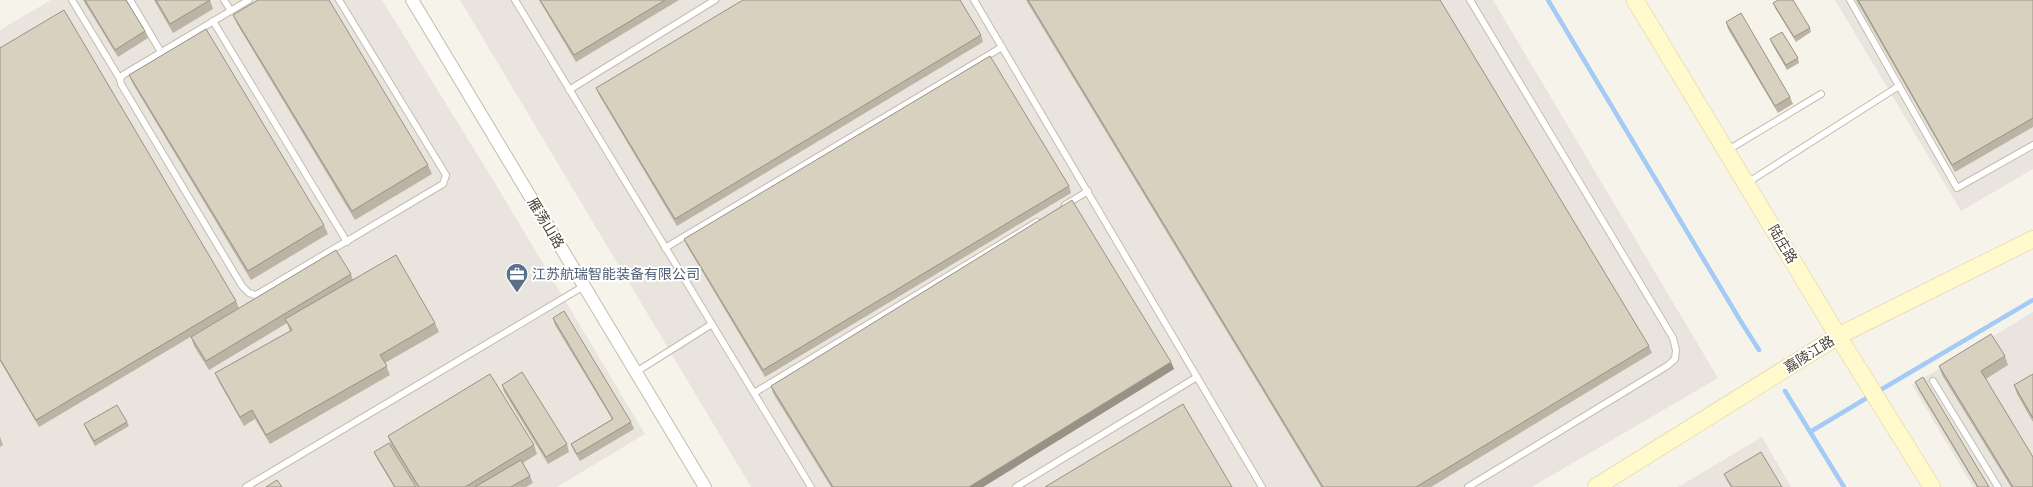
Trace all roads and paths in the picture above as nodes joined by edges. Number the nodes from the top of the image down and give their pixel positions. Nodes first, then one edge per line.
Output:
1 (72, 0) edge
2 (130, 0) edge
3 (224, 0) edge
4 (249, 0) edge
5 (339, 0) edge
6 (412, 0) edge
7 (515, 0) edge
8 (715, 0) edge
9 (974, 0) edge
10 (1470, 0) edge
11 (1636, 0) edge
12 (1850, 0) edge
13 (231, 11) junction
14 (213, 21) junction
15 (1002, 47) junction
16 (162, 52) junction
17 (120, 79) junction
18 (1899, 86) junction
19 (570, 90) junction
20 (1821, 94) dead end
21 (2033, 145) edge
22 (1727, 151) junction
23 (1746, 184) junction
24 (1088, 191) junction
25 (1061, 207) edge
26 (1041, 220) edge
27 (2033, 239) edge
28 (347, 242) junction
29 (665, 248) junction
30 (584, 286) junction
31 (712, 324) junction
32 (1838, 336) junction
33 (636, 372) junction
34 (1197, 377) junction
35 (1933, 381) dead end
36 (754, 393) junction
37 (246, 487) edge
38 (705, 487) edge
39 (811, 487) edge
40 (1016, 487) edge
41 (1262, 487) edge
42 (1468, 487) edge
43 (1596, 487) edge
44 (1932, 487) edge
45 (1998, 487) edge

1 - 17 lane
2 - 16 lane
3 - 13 lane
4 - 13 lane
5 - 28 lane
6 - 30 street, 雁荡山路
7 - 19 lane
8 - 19 lane
9 - 15 lane
10 - 42 lane
11 - 22 street, 陆庄路
12 - 18 lane
13 - 14 lane
14 - 16 lane
14 - 28 lane
15 - 24 lane
15 - 29 lane
16 - 17 lane
17 - 28 lane
18 - 21 lane
18 - 23 lane
19 - 29 lane
20 - 22 lane
22 - 23 street, 陆庄路
23 - 32 street, 陆庄路
24 - 25 lane
24 - 34 lane
26 - 36 lane
27 - 32 street, 嘉陵江路
29 - 31 lane
30 - 33 street, 雁荡山路
30 - 37 lane
31 - 33 lane
31 - 36 lane
32 - 43 street, 嘉陵江路
32 - 44 street, 陆庄路
33 - 38 street, 雁荡山路
34 - 40 lane
34 - 41 lane
35 - 45 lane
36 - 39 lane

